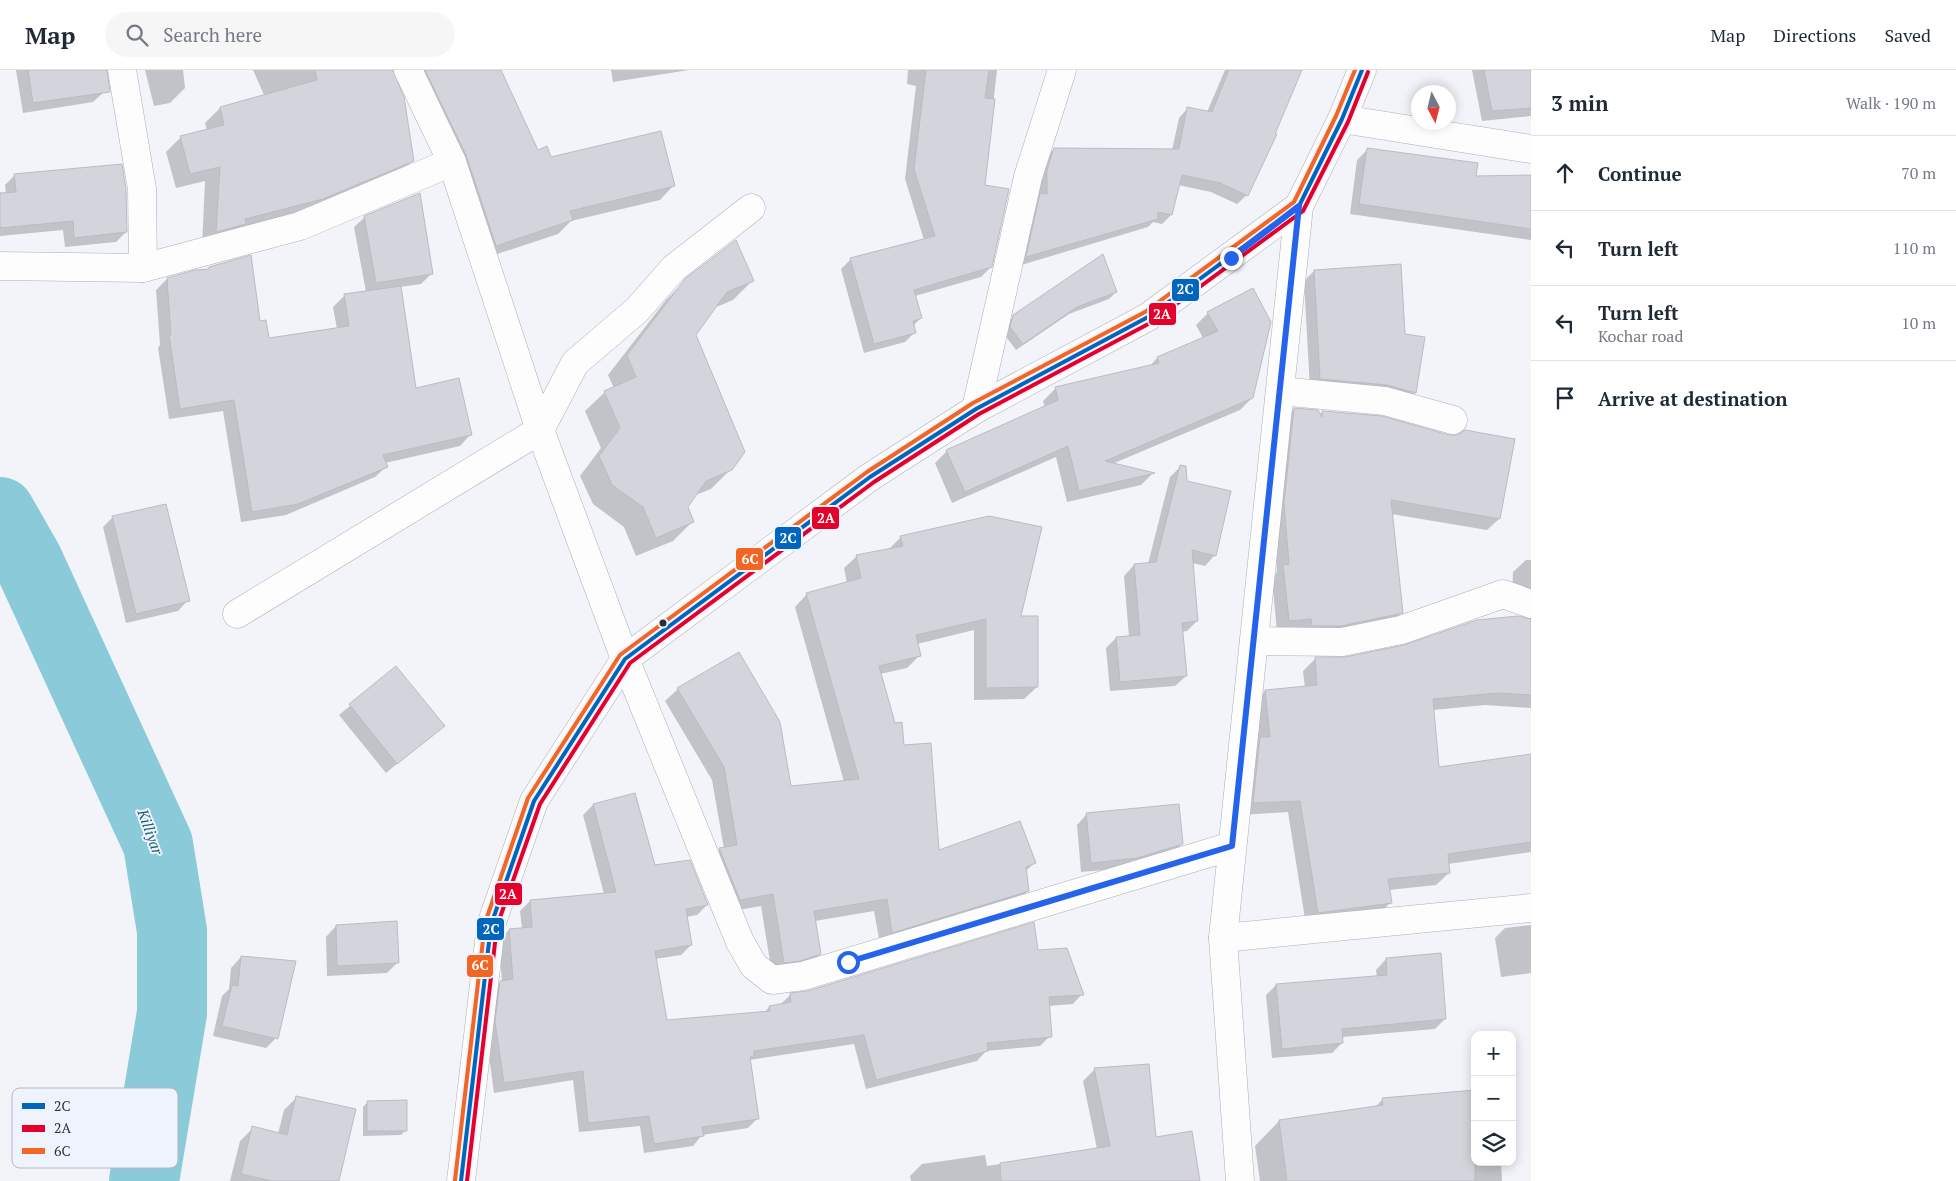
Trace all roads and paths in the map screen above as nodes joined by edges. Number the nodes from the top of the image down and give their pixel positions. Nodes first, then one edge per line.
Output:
1 (122, 70) edge
2 (408, 70) edge
3 (1062, 70) edge
4 (1362, 70) edge
5 (1342, 119) junction
6 (1531, 149) edge
7 (452, 162) junction
8 (1299, 206) junction
9 (751, 208) dead end
10 (0, 266) edge
11 (144, 268) junction
12 (1280, 391) junction
13 (976, 409) junction
14 (1452, 420) dead end
15 (540, 430) junction
16 (1531, 604) edge
17 (237, 614) dead end
18 (1254, 641) junction
19 (625, 659) junction
20 (1232, 846) junction
21 (1531, 908) edge
22 (1223, 938) junction
23 (461, 1181) edge
24 (1240, 1181) edge

1 - 11 street
2 - 7 street
3 - 13 street
4 - 5 street
5 - 6 street
5 - 8 street
7 - 11 street
7 - 15 street
8 - 12 street
8 - 13 street
9 - 15 street
10 - 11 street
12 - 14 street
12 - 18 street
13 - 19 street
15 - 17 street
15 - 19 street
16 - 18 street
18 - 20 street
19 - 20 street
19 - 23 street
20 - 22 street
21 - 22 street
22 - 24 street

